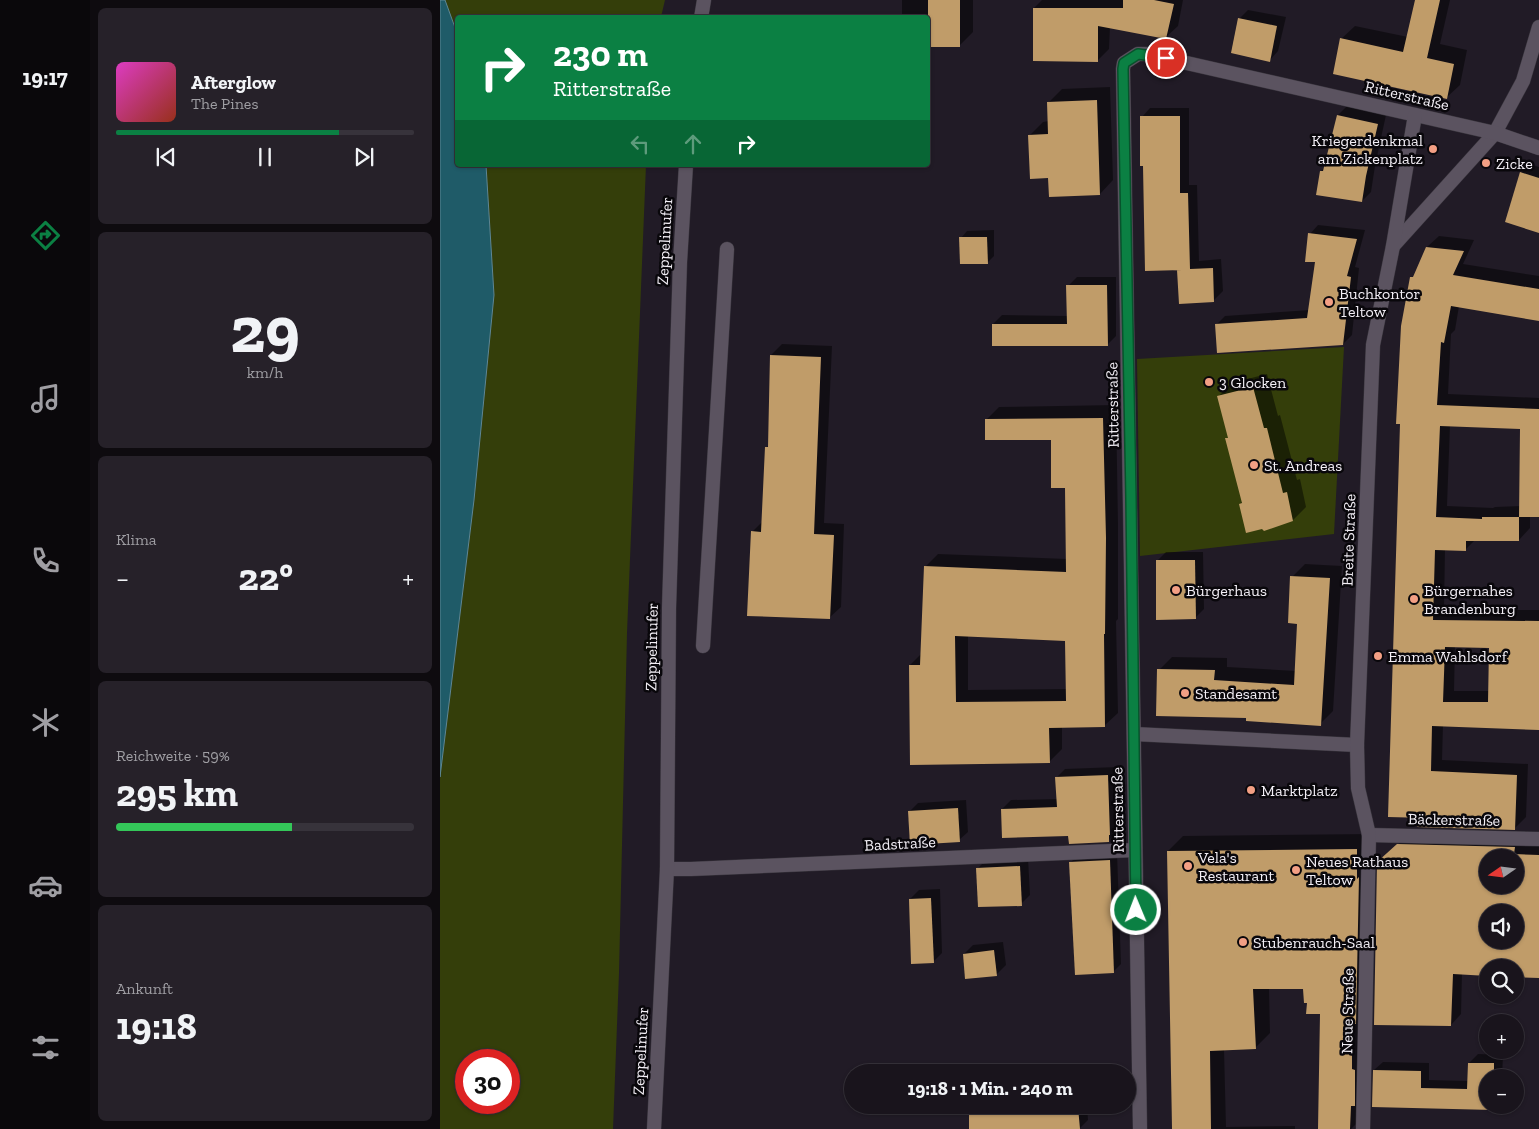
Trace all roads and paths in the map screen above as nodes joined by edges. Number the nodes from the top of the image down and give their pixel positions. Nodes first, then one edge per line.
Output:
1 (704, 0) edge
2 (702, 15) edge
3 (1539, 27) edge
4 (1415, 115) junction
5 (1494, 134) junction
6 (1539, 148) edge
7 (686, 167) edge
8 (1393, 246) junction
9 (727, 249) dead end
10 (703, 646) dead end
11 (1134, 734) junction
12 (1357, 746) junction
13 (1369, 835) junction
14 (1539, 839) edge
15 (1135, 850) junction
16 (666, 869) junction
17 (654, 1129) edge
18 (1140, 1129) edge
19 (1362, 1129) edge

1 - 2 street
3 - 5 street
4 - 5 street, Ritterstraße
4 - 8 street, Breite Straße
4 - 11 street, Ritterstraße
5 - 6 street, Ritterstraße
5 - 8 street
7 - 16 street, Zeppelinufer
8 - 12 street, Breite Straße
9 - 10 street
11 - 12 street
11 - 15 street, Ritterstraße
12 - 13 street, Breite Straße
13 - 14 street, Bäckerstraße
13 - 19 street, Neue Straße
15 - 16 street, Badstraße
15 - 18 street, Ritterstraße
16 - 17 street, Zeppelinufer

